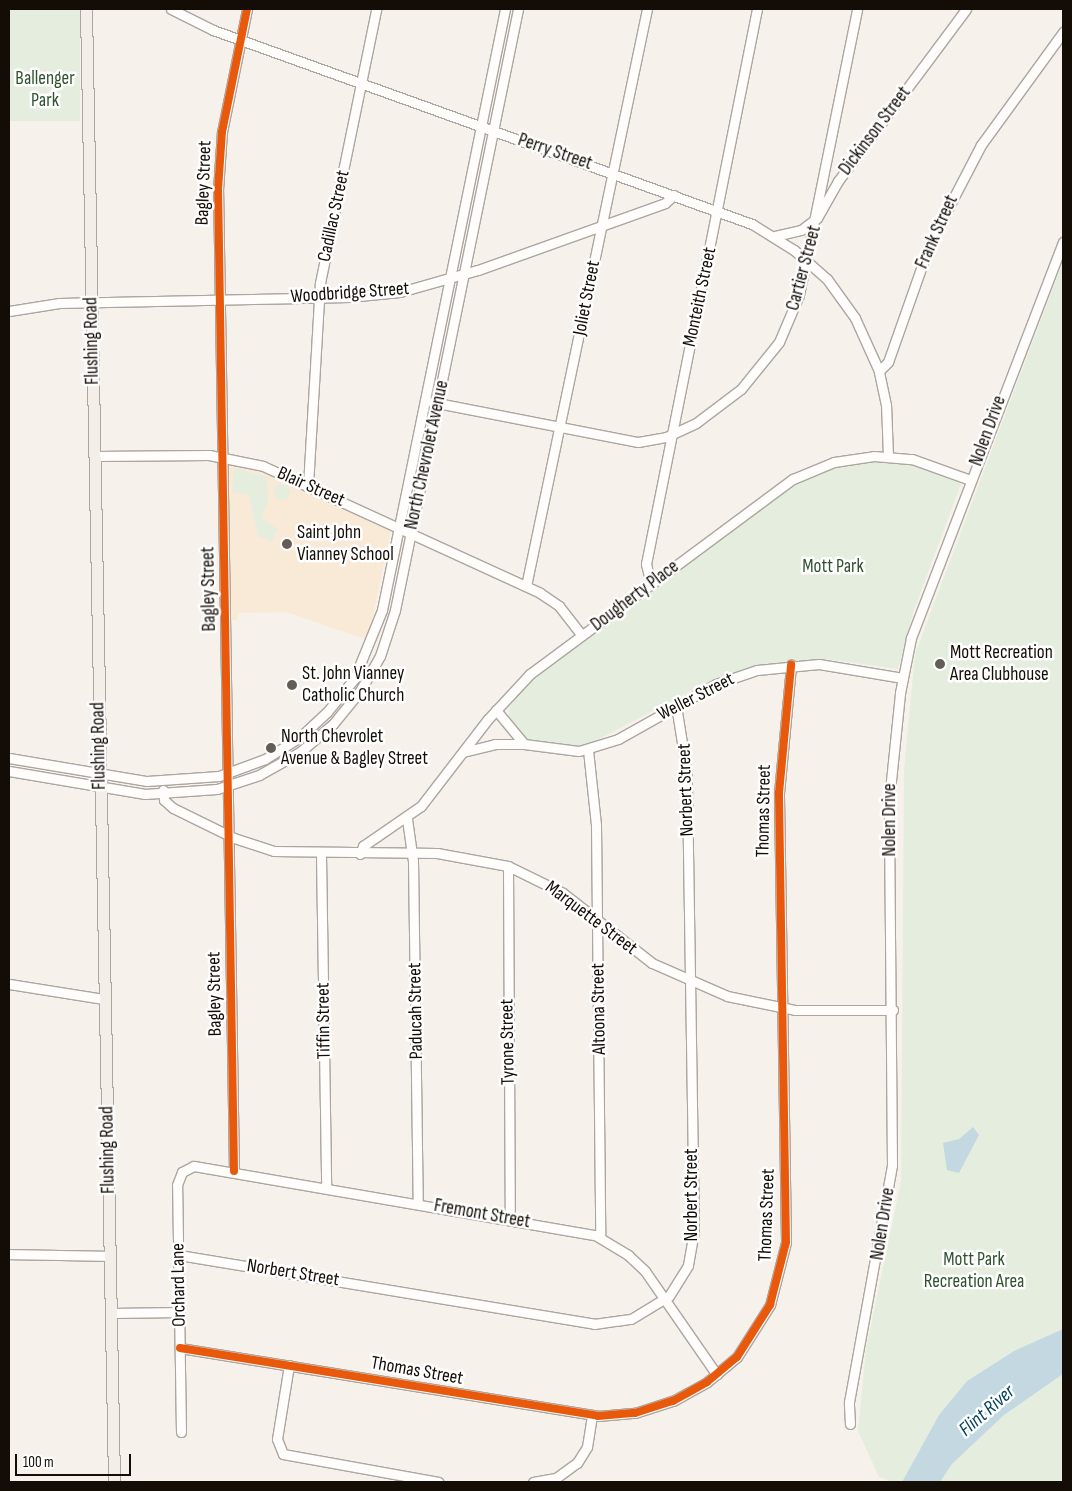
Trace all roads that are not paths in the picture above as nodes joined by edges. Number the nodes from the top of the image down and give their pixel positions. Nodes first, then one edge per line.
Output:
1 (86, 9) edge
2 (171, 9) edge
3 (247, 9) edge
4 (376, 9) edge
5 (505, 9) edge
6 (518, 9) edge
7 (647, 9) edge
8 (757, 9) edge
9 (857, 9) edge
10 (966, 9) edge
11 (1063, 32) edge
12 (241, 40) junction
13 (361, 83) junction
14 (481, 126) junction
15 (493, 130) junction
16 (613, 172) junction
17 (674, 194) junction
18 (718, 210) junction
19 (817, 218) junction
20 (602, 224) junction
21 (775, 236) junction
22 (1063, 242) edge
23 (808, 261) junction
24 (464, 274) junction
25 (450, 279) junction
26 (320, 297) junction
27 (220, 299) junction
28 (92, 301) junction
29 (9, 311) edge
30 (879, 370) junction
31 (425, 400) junction
32 (437, 403) junction
33 (561, 428) junction
34 (672, 435) junction
35 (94, 456) junction
36 (888, 456) junction
37 (222, 457) junction
38 (970, 480) junction
39 (308, 486) junction
40 (399, 528) junction
41 (410, 533) junction
42 (651, 584) junction
43 (526, 586) junction
44 (582, 635) junction
45 (791, 664) junction
46 (354, 678) junction
47 (903, 678) junction
48 (364, 685) junction
49 (676, 705) junction
50 (496, 710) junction
51 (524, 744) junction
52 (588, 750) junction
53 (463, 752) junction
54 (9, 758) edge
55 (9, 771) edge
56 (99, 774) junction
57 (228, 774) junction
58 (163, 782) junction
59 (228, 786) junction
60 (100, 787) junction
61 (163, 795) junction
62 (407, 819) junction
63 (229, 836) junction
64 (412, 853) junction
65 (360, 854) junction
66 (321, 855) junction
67 (508, 866) junction
68 (598, 921) junction
69 (690, 982) junction
70 (9, 984) edge
71 (104, 999) junction
72 (782, 1008) junction
73 (893, 1010) junction
74 (184, 1170) joint
75 (234, 1171) junction
76 (326, 1188) junction
77 (418, 1203) junction
78 (510, 1219) junction
79 (600, 1238) junction
80 (9, 1254) edge
81 (178, 1255) junction
82 (110, 1256) junction
83 (665, 1300) junction
84 (180, 1312) junction
85 (112, 1313) junction
86 (180, 1348) junction
87 (289, 1365) junction
88 (716, 1376) junction
89 (592, 1416) junction
90 (850, 1424) dead end
91 (181, 1432) dead end
92 (114, 1482) edge
93 (438, 1482) edge
94 (532, 1482) edge

1 - 28 main road, Flushing Road
2 - 12 street, Perry Street
3 - 12 street, Bagley Street
4 - 13 street, Cadillac Street
5 - 14 street, North Chevrolet Avenue
6 - 15 street, North Chevrolet Avenue
7 - 16 street, Joliet Street
8 - 18 street, Monteith Street
9 - 19 street, Cartier Street
10 - 19 street, Dickinson Street
11 - 30 street, Frank Street
12 - 13 street, Perry Street
12 - 27 street, Bagley Street
13 - 14 street, Perry Street
13 - 26 street, Cadillac Street
14 - 15 street, Perry Street
14 - 25 street, North Chevrolet Avenue
15 - 16 street, Perry Street
15 - 24 street, North Chevrolet Avenue
16 - 17 street, Perry Street
16 - 20 street, Joliet Street
17 - 18 street, Perry Street
17 - 20 street, Woodbridge Street
18 - 21 street, Perry Street
18 - 34 street, Monteith Street
19 - 21 street, Dickinson Street
19 - 23 street, Cartier Street
20 - 24 street, Woodbridge Street
20 - 33 street, Joliet Street
21 - 23 street, Perry Street
22 - 38 street, Nolen Drive
23 - 30 street, Perry Street
23 - 34 street, Cartier Street
24 - 25 street, Woodbridge Street
24 - 32 street, North Chevrolet Avenue
25 - 26 street, Woodbridge Street
25 - 31 street, North Chevrolet Avenue
26 - 27 street, Woodbridge Street
26 - 39 street, Cadillac Street
27 - 28 street, Woodbridge Street
27 - 37 street, Bagley Street
28 - 29 street, Woodbridge Street
28 - 35 main road, Flushing Road
30 - 36 street
31 - 32 street, Cartier Street
31 - 40 street, North Chevrolet Avenue
32 - 33 street, Cartier Street
32 - 41 street, North Chevrolet Avenue
33 - 34 street, Cartier Street
33 - 43 street, Joliet Street
34 - 42 street, Monteith Street
35 - 37 street, Blair Street
35 - 56 main road, Flushing Road
36 - 38 street, Dougherty Place
36 - 42 street, Dougherty Place
37 - 39 street, Blair Street
37 - 57 street, Bagley Street
38 - 47 street, Nolen Drive
39 - 40 street, Blair Street
40 - 41 street, Blair Street
40 - 46 street, North Chevrolet Avenue
41 - 43 street, Blair Street
41 - 48 street, North Chevrolet Avenue
42 - 44 street, Dougherty Place
43 - 44 street, Blair Street
44 - 50 street, Dougherty Place
45 - 47 street, Weller Street
45 - 49 street, Weller Street
45 - 72 street, Thomas Street
46 - 48 street
46 - 57 street, North Chevrolet Avenue
47 - 73 street, Nolen Drive
48 - 59 street, North Chevrolet Avenue
49 - 52 street, Weller Street
49 - 69 street, Norbert Street
50 - 51 street
50 - 53 street, Dougherty Place
51 - 52 street, Weller Street
51 - 53 street, Weller Street
52 - 68 street, Altoona Street
53 - 62 street, Dougherty Place
54 - 56 street, North Chevrolet Avenue
55 - 60 street, North Chevrolet Avenue
56 - 58 street, North Chevrolet Avenue
56 - 60 main road, Flushing Road
57 - 58 street, North Chevrolet Avenue
57 - 59 street, Bagley Street
58 - 61 street
59 - 61 street, North Chevrolet Avenue
59 - 63 street, Bagley Street
60 - 61 street, North Chevrolet Avenue
60 - 71 main road, Flushing Road
61 - 63 street, Marquette Street
62 - 64 street, Paducah Street
62 - 65 street, Dougherty Place
63 - 66 street, Marquette Street
63 - 75 street, Bagley Street
64 - 65 street, Marquette Street
64 - 67 street, Marquette Street
64 - 77 street, Paducah Street
65 - 66 street, Marquette Street
66 - 76 street, Tiffin Street
67 - 68 street, Marquette Street
67 - 78 street, Tyrone Street
68 - 69 street, Marquette Street
68 - 79 street, Altoona Street
69 - 72 street, Marquette Street
69 - 83 street, Norbert Street
70 - 71 street
71 - 82 main road, Flushing Road
72 - 73 street, Marquette Street
72 - 88 street, Thomas Street
73 - 90 street, Nolen Drive
74 - 75 street, Fremont Street
74 - 81 street, Orchard Lane
75 - 76 street, Fremont Street
76 - 77 street, Fremont Street
77 - 78 street, Fremont Street
78 - 79 street, Fremont Street
79 - 83 street, Fremont Street
80 - 82 street
81 - 83 street, Norbert Street
81 - 84 street, Orchard Lane
82 - 85 main road, Flushing Road
83 - 88 street, Fremont Street
84 - 85 street
84 - 86 street, Orchard Lane
85 - 92 main road, Flushing Road
86 - 87 street, Thomas Street
86 - 91 street, Orchard Lane
87 - 89 street, Thomas Street
87 - 93 street
88 - 89 street, Thomas Street
89 - 94 street

